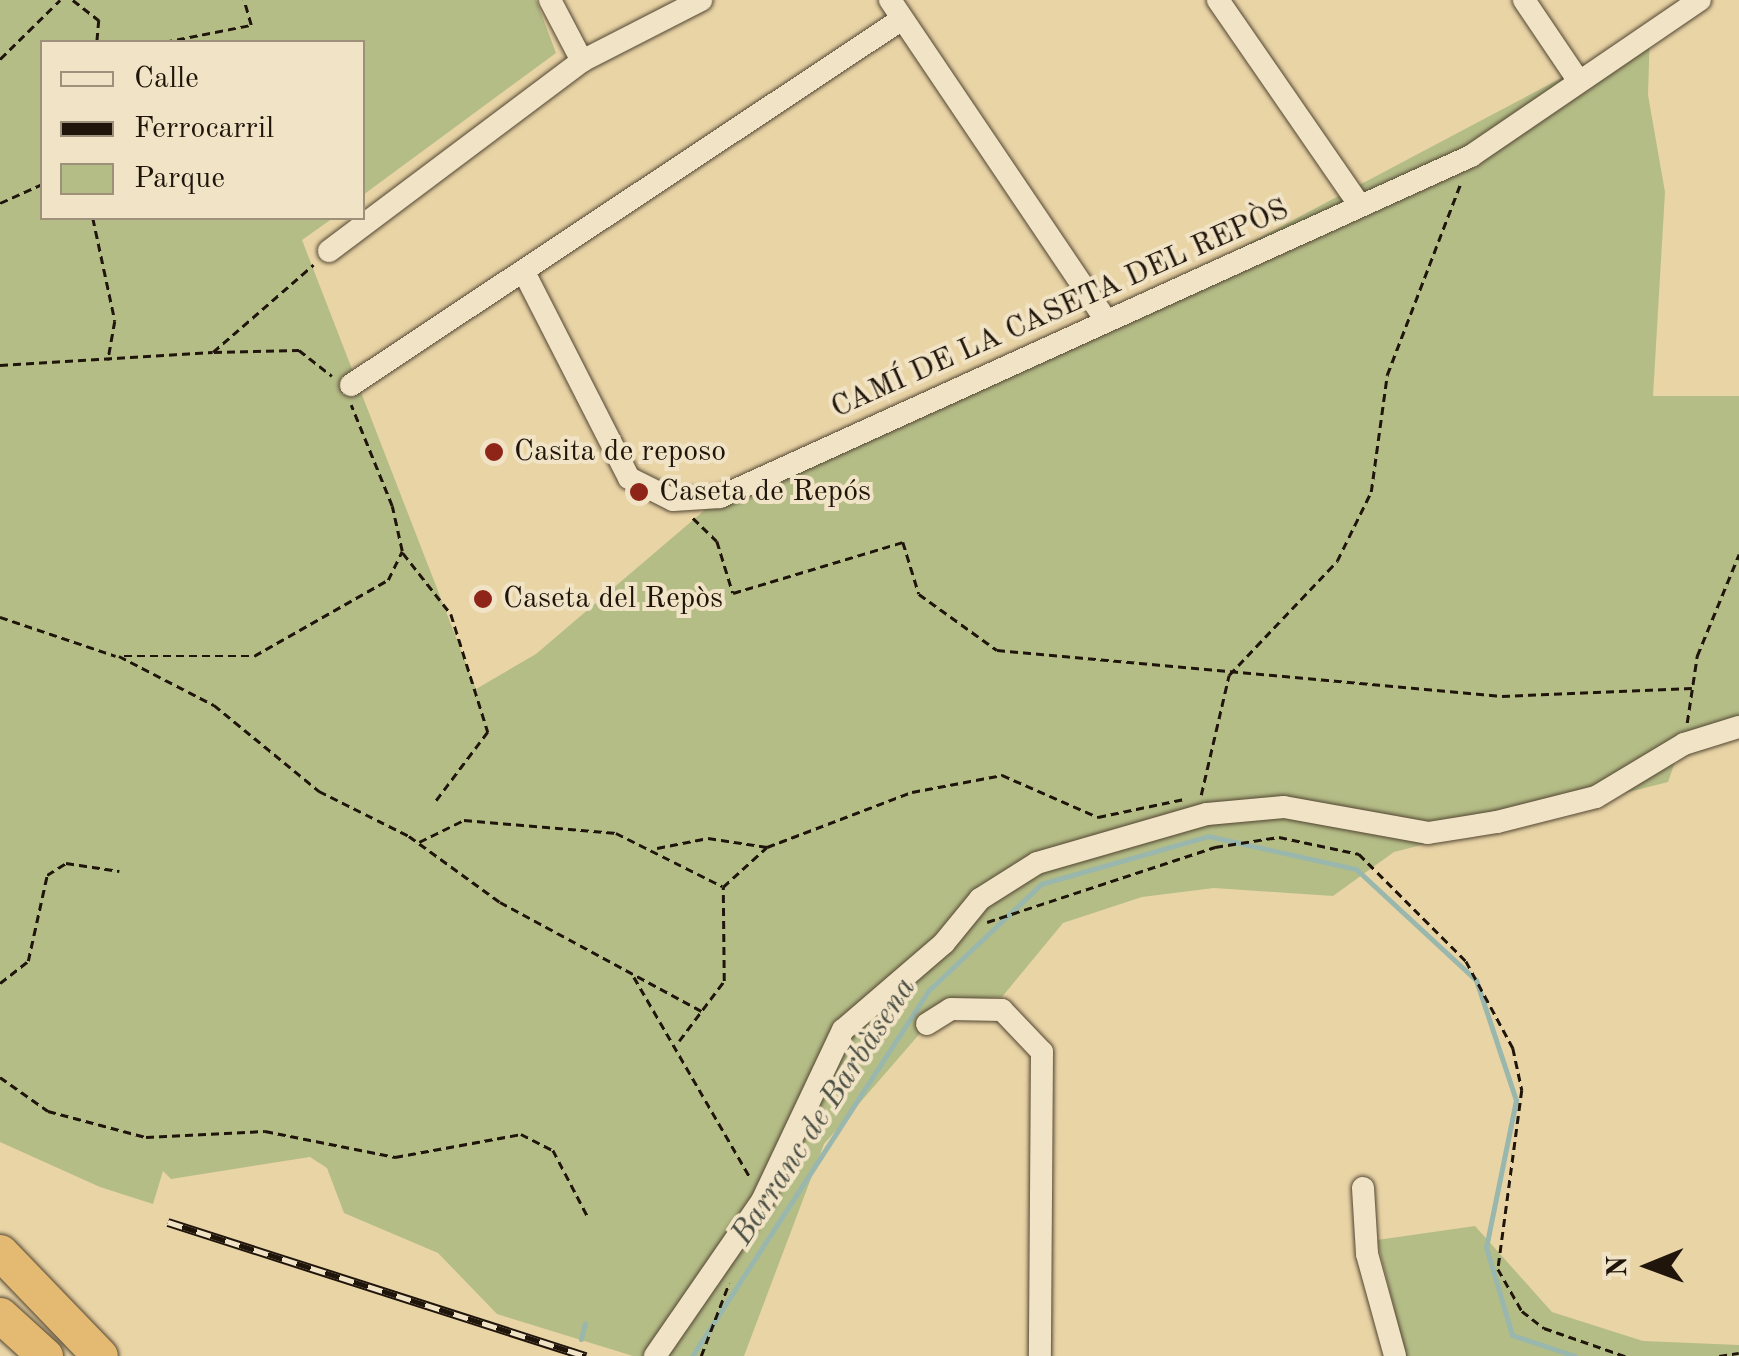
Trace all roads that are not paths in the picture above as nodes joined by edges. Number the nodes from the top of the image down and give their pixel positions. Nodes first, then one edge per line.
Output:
1 (550, 0) edge
2 (701, 0) edge
3 (1218, 0) edge
4 (1524, 0) edge
5 (1700, 0) edge
6 (896, 10) edge
7 (582, 61) junction
8 (1576, 77) junction
9 (1360, 206) junction
10 (329, 251) road end
11 (524, 272) junction
12 (1106, 318) junction
13 (349, 389) road end
14 (1739, 726) edge
15 (927, 1024) dead end
16 (1363, 1188) dead end
17 (0, 1252) edge
18 (0, 1315) edge
19 (45, 1356) edge
20 (100, 1356) edge
21 (655, 1356) edge
22 (1040, 1356) edge
23 (1396, 1356) edge

1 - 7 street
2 - 7 street
3 - 9 street
4 - 8 street
5 - 8 street, CAMÍ DE LA CASETA DEL REPÒS
6 - 11 street
6 - 12 street
7 - 10 street
8 - 9 street, CAMÍ DE LA CASETA DEL REPÒS
9 - 12 street, CAMÍ DE LA CASETA DEL REPÒS
11 - 12 street, CAMÍ DE LA CASETA DEL REPÒS
11 - 13 street
14 - 21 street
15 - 22 street
16 - 23 street
17 - 20 highway
18 - 19 highway

